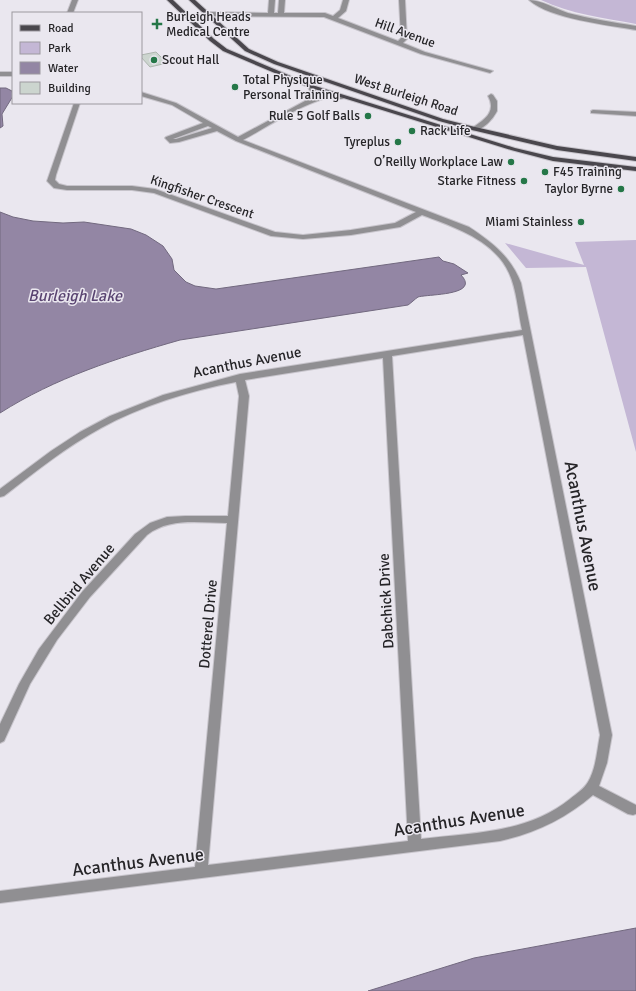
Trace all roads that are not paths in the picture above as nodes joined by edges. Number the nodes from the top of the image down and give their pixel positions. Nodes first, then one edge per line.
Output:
1 (75, 0) edge
2 (192, 0) edge
3 (272, 0) edge
4 (282, 0) edge
5 (346, 0) edge
6 (402, 0) edge
7 (532, 1) edge
8 (172, 2) edge
9 (70, 12) edge
10 (206, 14) junction
11 (270, 14) junction
12 (281, 14) junction
13 (334, 18) junction
14 (636, 28) edge
15 (398, 44) junction
16 (490, 71) dead end
17 (0, 74) edge
18 (12, 74) edge
19 (310, 86) junction
20 (142, 94) edge
21 (491, 96) dead end
22 (343, 97) junction
23 (307, 102) junction
24 (77, 104) edge
25 (593, 112) dead end
26 (636, 114) edge
27 (207, 124) junction
28 (216, 129) junction
29 (474, 129) junction
30 (238, 140) junction
31 (636, 159) edge
32 (636, 169) edge
33 (423, 211) junction
34 (526, 332) junction
35 (387, 354) junction
36 (240, 377) junction
37 (0, 494) edge
38 (232, 519) junction
39 (0, 738) edge
40 (592, 788) junction
41 (633, 810) dead end
42 (415, 845) junction
43 (201, 873) junction
44 (0, 897) edge

1 - 9 street
2 - 10 main road, West Burleigh Road
3 - 11 street
4 - 12 street
5 - 13 street
6 - 15 street
7 - 14 street
8 - 19 main road, West Burleigh Road
10 - 11 street, Hill Avenue
10 - 29 main road, West Burleigh Road
11 - 12 street, Hill Avenue
12 - 13 street, Hill Avenue
13 - 15 street, Hill Avenue
15 - 16 street, Hill Avenue
17 - 18 street
19 - 22 main road, West Burleigh Road
19 - 23 street
20 - 27 street, Acanthus Avenue
21 - 29 street
22 - 23 street
22 - 32 main road, West Burleigh Road
23 - 30 street
24 - 33 street, Kingfisher Crescent
25 - 26 street
27 - 28 street, Acanthus Avenue
27 - 28 street
28 - 30 street, Acanthus Avenue
29 - 31 main road, West Burleigh Road
30 - 33 street, Acanthus Avenue
33 - 34 street, Acanthus Avenue
34 - 35 street, Acanthus Avenue
34 - 40 street, Acanthus Avenue
35 - 36 street, Acanthus Avenue
35 - 42 street, Dabchick Drive
36 - 37 street, Acanthus Avenue
36 - 38 street, Dotterel Drive
38 - 39 street, Bellbird Avenue
38 - 43 street, Dotterel Drive
40 - 41 street
40 - 42 street, Acanthus Avenue
42 - 43 street, Acanthus Avenue
43 - 44 street, Acanthus Avenue

